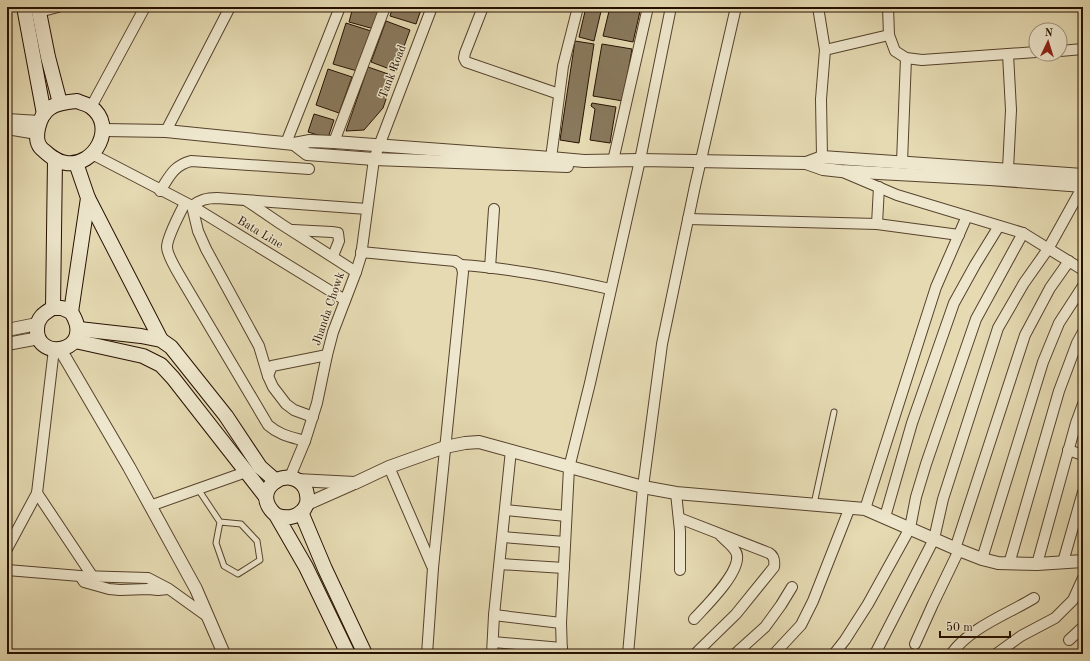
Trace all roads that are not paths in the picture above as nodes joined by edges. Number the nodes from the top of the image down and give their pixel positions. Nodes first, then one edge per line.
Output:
1 (24, 7) edge
2 (58, 7) edge
3 (145, 7) edge
4 (230, 7) edge
5 (340, 7) edge
6 (385, 7) edge
7 (432, 7) edge
8 (483, 7) edge
9 (578, 7) edge
10 (648, 7) edge
11 (671, 7) edge
12 (736, 7) edge
13 (818, 7) edge
14 (888, 7) edge
15 (38, 10) edge
16 (889, 35) junction
17 (1083, 49) edge
18 (825, 50) junction
19 (1068, 50) edge
20 (1028, 53) edge
21 (1008, 54) junction
22 (906, 58) junction
23 (559, 94) junction
24 (60, 104) junction
25 (91, 107) junction
26 (7, 120) edge
27 (40, 123) junction
28 (7, 128) edge
29 (104, 130) junction
30 (166, 131) junction
31 (334, 142) junction
32 (290, 143) junction
33 (379, 146) junction
34 (92, 154) junction
35 (822, 157) junction
36 (551, 158) junction
37 (55, 159) junction
38 (374, 159) junction
39 (640, 160) junction
40 (584, 161) junction
41 (613, 161) junction
42 (701, 162) junction
43 (902, 162) junction
44 (76, 163) junction
45 (806, 163) junction
46 (309, 169) dead end
47 (1008, 169) junction
48 (841, 171) junction
49 (1083, 175) edge
50 (1083, 186) edge
51 (879, 187) junction
52 (160, 191) junction
53 (88, 198) junction
54 (247, 200) junction
55 (188, 205) junction
56 (494, 208) dead end
57 (367, 209) junction
58 (967, 216) junction
59 (688, 218) junction
60 (877, 224) junction
61 (999, 226) junction
62 (292, 230) junction
63 (1023, 233) junction
64 (959, 235) junction
65 (1048, 249) junction
66 (361, 252) junction
67 (333, 256) junction
68 (1069, 261) junction
69 (461, 265) junction
70 (490, 268) junction
71 (1083, 270) edge
72 (356, 272) junction
73 (1083, 286) edge
74 (610, 289) junction
75 (345, 300) junction
76 (53, 308) junction
77 (72, 312) junction
78 (7, 330) edge
79 (38, 331) junction
80 (1083, 332) edge
81 (76, 335) junction
82 (161, 340) junction
83 (7, 344) edge
84 (57, 349) junction
85 (327, 355) junction
86 (268, 376) junction
87 (1083, 404) edge
88 (834, 412) dead end
89 (313, 417) junction
90 (306, 441) junction
91 (445, 448) junction
92 (511, 450) junction
93 (1068, 450) junction
94 (1083, 455) edge
95 (389, 467) junction
96 (569, 468) junction
97 (246, 472) junction
98 (294, 479) junction
99 (276, 481) junction
100 (355, 483) junction
101 (643, 487) junction
102 (198, 489) junction
103 (676, 492) junction
104 (1083, 492) edge
105 (37, 493) junction
106 (266, 497) junction
107 (814, 504) junction
108 (150, 506) junction
109 (850, 507) junction
110 (304, 508) junction
111 (865, 508) junction
112 (506, 510) junction
113 (276, 516) junction
114 (566, 516) junction
115 (885, 517) junction
116 (679, 518) junction
117 (220, 522) junction
118 (910, 528) junction
119 (718, 533) junction
120 (503, 537) junction
121 (934, 539) junction
122 (565, 542) junction
123 (7, 549) edge
124 (957, 549) junction
125 (982, 559) junction
126 (1083, 561) edge
127 (1063, 562) junction
128 (500, 564) junction
129 (1009, 564) junction
130 (1037, 564) junction
131 (433, 568) junction
132 (564, 568) junction
133 (7, 570) edge
134 (680, 570) dead end
135 (80, 576) junction
136 (93, 577) junction
137 (1083, 578) edge
138 (792, 587) dead end
139 (169, 589) junction
140 (1034, 598) dead end
141 (494, 615) junction
142 (208, 617) junction
143 (694, 619) dead end
144 (561, 623) junction
145 (1083, 627) edge
146 (1069, 640) dead end
147 (493, 642) junction
148 (915, 644) dead end
149 (562, 651) edge
150 (224, 654) edge
151 (348, 654) edge
152 (365, 654) edge
153 (428, 654) edge
154 (492, 654) edge
155 (628, 654) edge
156 (694, 654) edge
157 (735, 654) edge
158 (774, 654) edge
159 (834, 654) edge
160 (875, 654) edge
161 (951, 654) edge
162 (996, 654) edge

1 - 27 main road
2 - 15 street
3 - 25 street
4 - 30 street
5 - 32 street
6 - 31 street
7 - 33 street, Tank Road
8 - 23 street
9 - 23 street
10 - 41 street
11 - 39 street
12 - 42 street
13 - 18 street
14 - 16 street
15 - 24 main road
16 - 18 street
16 - 22 street
17 - 19 street
18 - 35 street
20 - 21 street
21 - 22 street
21 - 47 street
22 - 43 street
23 - 36 street
24 - 25 main road
24 - 27 main road
25 - 29 main road
26 - 27 street
27 - 28 street
27 - 37 main road
29 - 30 street
29 - 34 main road
30 - 32 street
31 - 32 street
31 - 33 street
32 - 38 street
33 - 36 street
33 - 38 street, Jhanda Chowk
34 - 44 main road
34 - 52 street, Bata Line
35 - 43 street
35 - 45 street
36 - 40 street
37 - 44 main road
37 - 76 main road
38 - 40 street
38 - 57 street, Jhanda Chowk
39 - 41 street
39 - 42 street
39 - 74 street
40 - 41 street
42 - 45 street
42 - 59 street
43 - 47 street
44 - 53 main road
45 - 48 street
46 - 52 street
47 - 49 street
48 - 50 street
48 - 51 street
50 - 65 street
51 - 58 street
51 - 60 street
52 - 55 street, Bata Line
53 - 77 main road
53 - 82 main road
54 - 55 street
54 - 57 street
54 - 62 street
55 - 75 street, Bata Line
55 - 86 street
55 - 90 street
56 - 70 street
57 - 66 street, Jhanda Chowk
58 - 61 street
58 - 64 street
59 - 60 street
59 - 101 street
60 - 64 street
61 - 63 street
61 - 115 street
62 - 67 street
62 - 67 street
63 - 65 street
63 - 118 street
64 - 111 street
65 - 68 street
65 - 121 street
66 - 69 street
66 - 72 street, Jhanda Chowk
67 - 72 street
68 - 71 street
68 - 124 street
69 - 70 street
69 - 91 street
70 - 74 street
72 - 75 street, Jhanda Chowk
73 - 125 street
74 - 96 street
75 - 85 street, Jhanda Chowk
76 - 77 main road
76 - 79 main road
77 - 81 main road
78 - 79 street
79 - 83 street
79 - 84 main road
80 - 129 street
81 - 82 main road
81 - 84 main road
81 - 97 main road
82 - 99 main road
84 - 105 street
84 - 108 street
85 - 86 street
85 - 89 street, Jhanda Chowk
86 - 89 street
87 - 93 street
88 - 107 lane
89 - 90 street, Jhanda Chowk
90 - 98 street, Jhanda Chowk
91 - 92 street
91 - 95 street
91 - 131 street
92 - 96 street
92 - 112 street
93 - 94 street
93 - 130 street
95 - 100 street
95 - 131 street
96 - 101 street
96 - 114 street
97 - 102 street
97 - 106 main road
98 - 99 main road
98 - 100 street
98 - 110 main road
99 - 106 main road
100 - 110 street
101 - 103 street
101 - 155 street
102 - 108 street
102 - 117 lane
103 - 107 street
103 - 116 street
104 - 127 street
105 - 123 street
105 - 136 street
106 - 113 main road
107 - 109 street
108 - 142 street
109 - 111 street
109 - 158 street
110 - 113 main road
110 - 152 main road
111 - 115 street
112 - 114 street
112 - 120 street
113 - 151 main road
114 - 122 street
115 - 118 street
116 - 119 street
116 - 134 street
117 - 117 lane
118 - 121 street
118 - 159 street
119 - 143 street
119 - 156 street
120 - 122 street
120 - 128 street
121 - 124 street
121 - 160 street
122 - 132 street
124 - 125 street
124 - 148 street
125 - 129 street
126 - 127 street
127 - 130 street
128 - 132 street
128 - 141 street
129 - 130 street
131 - 153 street
132 - 144 street
133 - 135 street
135 - 136 street
135 - 139 street
136 - 139 street
137 - 162 street
138 - 157 street
139 - 142 street
140 - 161 street
141 - 144 street
141 - 147 street
142 - 150 street
144 - 149 street
145 - 146 street
147 - 149 street
147 - 154 street

